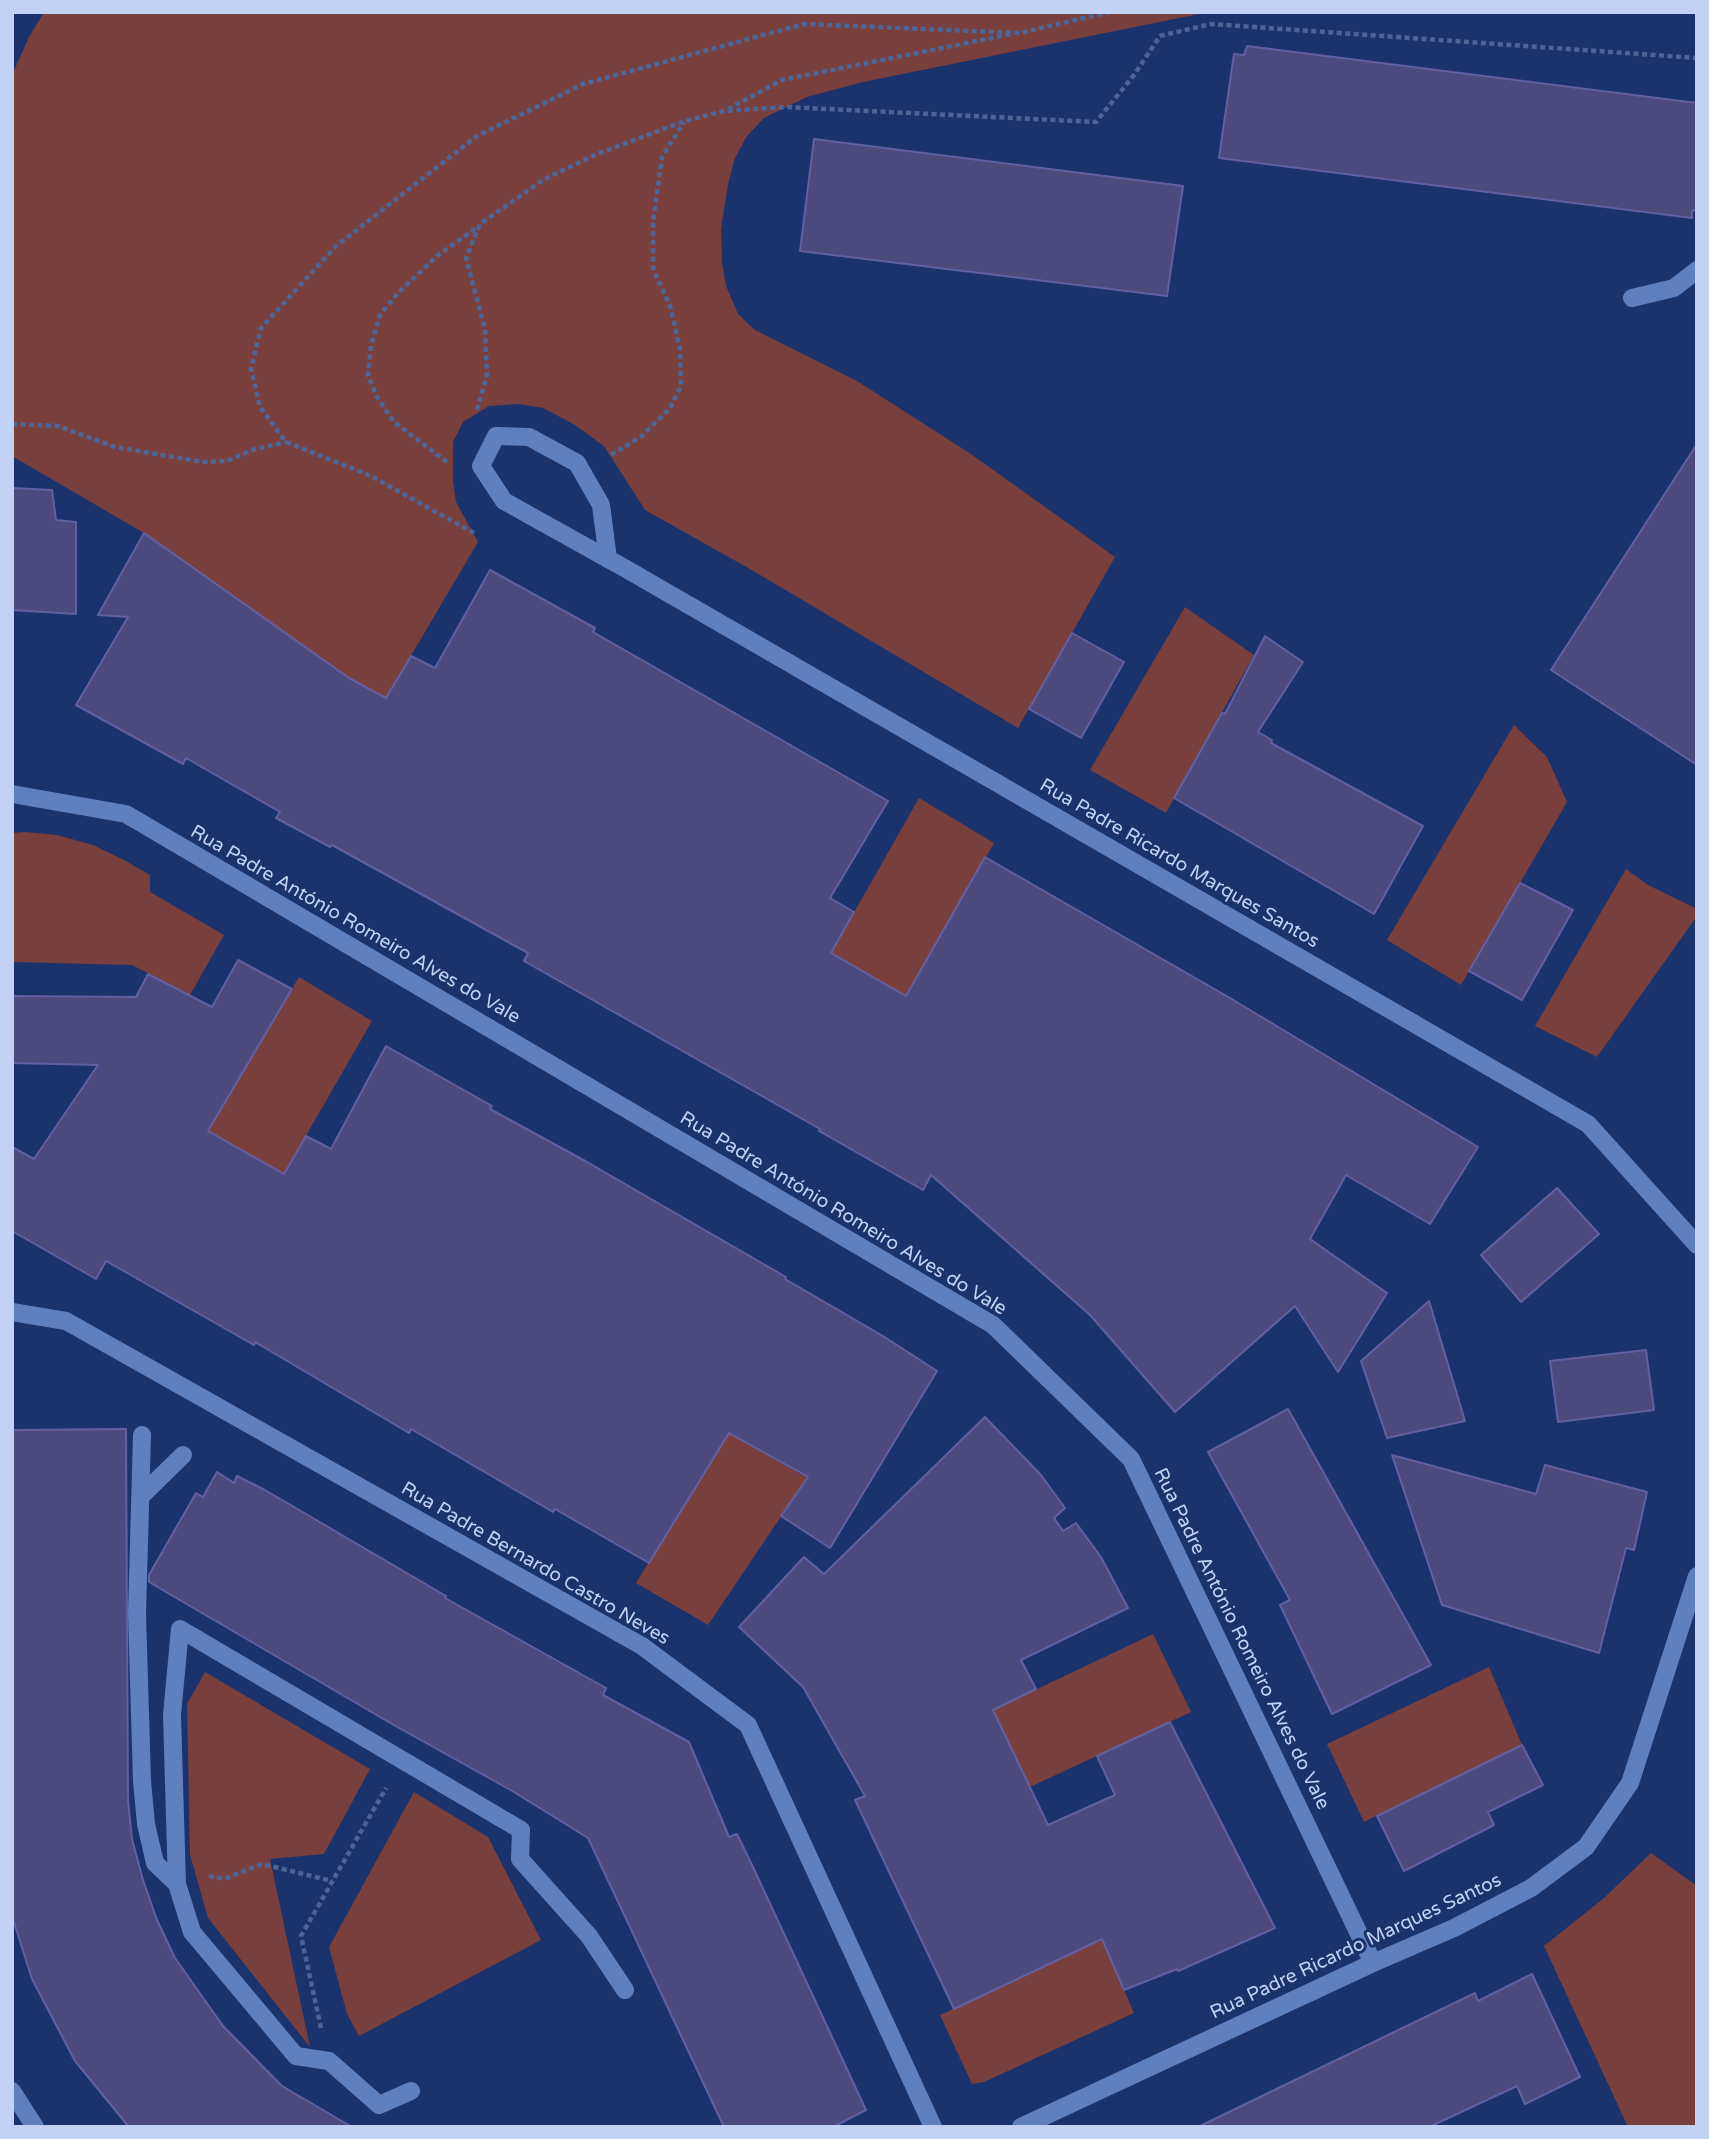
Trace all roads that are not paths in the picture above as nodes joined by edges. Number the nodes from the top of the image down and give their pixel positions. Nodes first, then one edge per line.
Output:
1 (1697, 270) edge
2 (1632, 298) dead end
3 (608, 559) junction
4 (12, 794) edge
5 (1697, 1245) edge
6 (12, 1312) edge
7 (142, 1435) dead end
8 (183, 1455) dead end
9 (140, 1497) junction
10 (1697, 1576) edge
11 (177, 1884) junction
12 (1373, 1963) junction
13 (625, 1990) dead end
14 (12, 2091) edge
15 (411, 2091) dead end
16 (35, 2127) edge
17 (933, 2127) edge
18 (1021, 2127) edge

1 - 2 street
3 - 3 street, Rua Padre Ricardo Marques Santos
3 - 5 street, Rua Padre Ricardo Marques Santos
4 - 12 street, Rua Padre António Romeiro Alves do Vale
6 - 17 street, Rua Padre Bernardo Castro Neves
7 - 9 street
8 - 9 street
9 - 11 street
10 - 12 street, Rua Padre Ricardo Marques Santos
11 - 13 street
11 - 15 street
12 - 18 street, Rua Padre Ricardo Marques Santos
14 - 16 street

